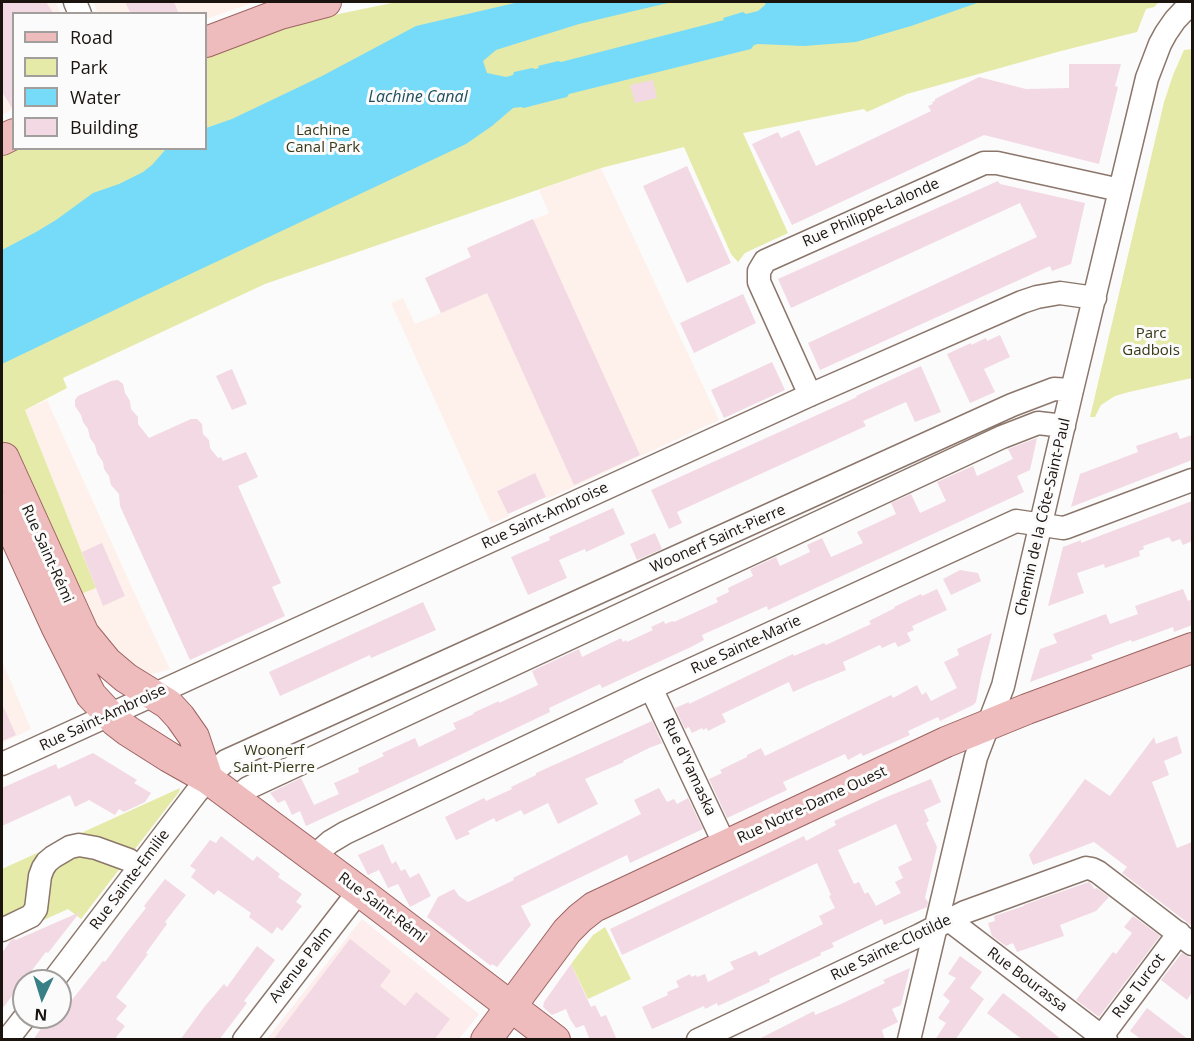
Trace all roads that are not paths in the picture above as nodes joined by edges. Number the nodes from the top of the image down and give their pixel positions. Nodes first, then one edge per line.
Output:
1 (326, 2) edge
2 (1192, 2) edge
3 (207, 42) edge
4 (1120, 190) junction
5 (1095, 298) junction
6 (1072, 390) junction
7 (810, 395) junction
8 (1064, 426) junction
9 (4, 458) dead end
10 (1192, 480) edge
11 (2, 508) edge
12 (1042, 525) junction
13 (1192, 648) edge
14 (651, 688) junction
15 (154, 694) junction
16 (110, 715) junction
17 (988, 724) junction
18 (2, 764) edge
19 (208, 779) junction
20 (235, 799) junction
21 (725, 845) junction
22 (313, 856) junction
23 (139, 868) junction
24 (359, 891) junction
25 (942, 924) junction
26 (2, 930) edge
27 (1186, 939) edge
28 (62, 969) edge
29 (511, 1006) junction
30 (1102, 1038) edge
31 (244, 1040) edge
32 (486, 1040) edge
33 (555, 1040) edge
34 (698, 1040) edge
35 (909, 1040) edge

1 - 3 main road
2 - 4 street, Chemin de la Côte-Saint-Paul
4 - 5 street, Chemin de la Côte-Saint-Paul
4 - 7 street, Rue Philippe-Lalonde
5 - 6 street, Chemin de la Côte-Saint-Paul
5 - 7 street, Rue Saint-Ambroise
6 - 8 street, Chemin de la Côte-Saint-Paul
6 - 19 street, Woonerf Saint-Pierre
7 - 15 street, Rue Saint-Ambroise
8 - 12 street, Chemin de la Côte-Saint-Paul
8 - 20 street, Woonerf Saint-Pierre
9 - 15 main road, Rue Saint-Rémi
10 - 12 street, Rue Sainte-Marie
11 - 16 main road, Rue Saint-Rémi
12 - 14 street, Rue Sainte-Marie
12 - 17 street, Chemin de la Côte-Saint-Paul
13 - 17 main road, Rue Notre-Dame Ouest
14 - 21 street, Rue d'Yamaska
14 - 22 street, Rue Sainte-Marie
15 - 16 street, Rue Saint-Ambroise
15 - 19 main road, Rue Saint-Rémi
16 - 18 street, Rue Saint-Ambroise
16 - 19 main road, Rue Saint-Rémi
17 - 21 main road, Rue Notre-Dame Ouest
17 - 25 street, Chemin de la Côte-Saint-Paul
19 - 20 main road, Rue Saint-Rémi
19 - 23 street, Rue Sainte-Emilie
20 - 22 main road, Rue Saint-Rémi
21 - 29 main road, Rue Notre-Dame Ouest
22 - 24 main road, Rue Saint-Rémi
23 - 26 street
23 - 28 street, Rue Sainte-Emilie
24 - 29 main road, Rue Saint-Rémi
24 - 31 street, Avenue Palm
25 - 27 street, Rue Sainte-Clotilde
25 - 30 street, Rue Bourassa
25 - 34 street, Rue Sainte-Clotilde
25 - 35 street, Chemin de la Côte-Saint-Paul
27 - 30 street, Rue Turcot
29 - 32 main road, Rue Notre-Dame Ouest
29 - 33 main road, Rue Saint-Rémi

